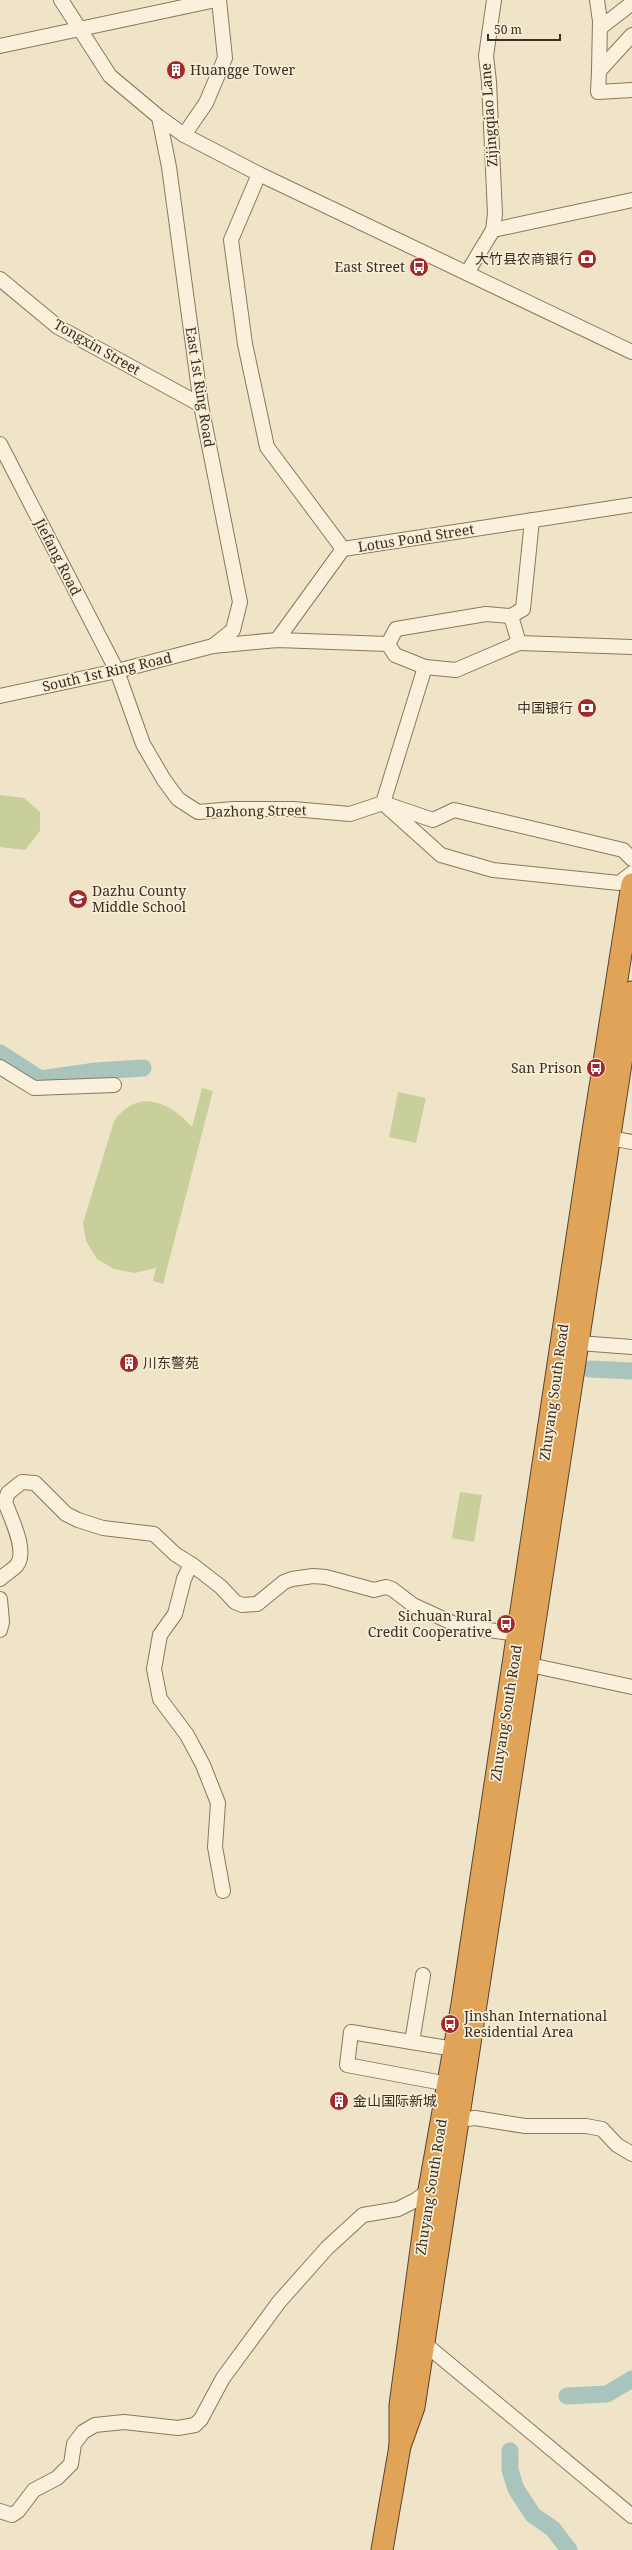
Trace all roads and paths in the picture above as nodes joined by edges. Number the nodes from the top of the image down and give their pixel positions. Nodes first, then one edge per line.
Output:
1 (61, 0) edge
2 (216, 0) edge
3 (219, 0) edge
4 (494, 0) edge
5 (596, 0) edge
6 (632, 3) edge
7 (600, 28) junction
8 (78, 29) junction
9 (632, 35) edge
10 (0, 46) edge
11 (599, 71) junction
12 (632, 90) edge
13 (159, 117) junction
14 (184, 135) junction
15 (259, 174) junction
16 (632, 200) edge
17 (493, 230) junction
18 (467, 273) junction
19 (0, 279) edge
20 (632, 352) edge
21 (201, 405) junction
22 (0, 444) edge
23 (632, 505) edge
24 (532, 520) junction
25 (343, 549) junction
26 (511, 616) junction
27 (277, 640) junction
28 (519, 643) junction
29 (388, 644) junction
30 (213, 646) junction
31 (632, 647) edge
32 (425, 667) junction
33 (117, 671) junction
34 (0, 696) edge
35 (383, 803) junction
36 (632, 859) edge
37 (632, 873) edge
38 (632, 884) edge
39 (632, 992) edge
40 (0, 1068) edge
41 (114, 1085) dead end
42 (610, 1138) junction
43 (632, 1142) edge
44 (579, 1343) junction
45 (632, 1347) edge
46 (191, 1564) junction
47 (0, 1579) edge
48 (0, 1599) edge
49 (0, 1630) edge
50 (526, 1635) junction
51 (530, 1665) junction
52 (632, 1687) edge
53 (224, 1891) dead end
54 (423, 1976) dead end
55 (412, 2042) junction
56 (454, 2049) junction
57 (448, 2084) junction
58 (451, 2118) junction
59 (632, 2154) edge
60 (429, 2190) junction
61 (416, 2337) junction
62 (0, 2511) edge
63 (632, 2516) edge
64 (382, 2550) edge

1 - 8 street
2 - 8 street
3 - 14 street
4 - 17 street, Zijingqiao Lane
5 - 7 street
6 - 7 street
7 - 11 street
8 - 10 street
8 - 13 street
9 - 11 street
11 - 12 street
13 - 14 street
13 - 21 street, East 1st Ring Road
14 - 15 street
15 - 18 street
15 - 25 street, Lotus Pond Street
16 - 17 street
17 - 18 street, Zijingqiao Lane
18 - 20 street
19 - 21 street, Tongxin Street
21 - 30 street, East 1st Ring Road
22 - 33 street, Jiefang Road
23 - 24 street, Lotus Pond Street
24 - 25 street, Lotus Pond Street
24 - 26 street
25 - 27 street
26 - 28 street
26 - 29 street
27 - 29 street
27 - 30 street
28 - 31 street
28 - 32 street
29 - 32 street
30 - 33 street, South 1st Ring Road
32 - 35 street
33 - 34 street, South 1st Ring Road
33 - 35 street, Dazhong Street
35 - 36 street
35 - 37 street
38 - 50 highway, Zhuyang South Road
39 - 42 highway, Zhuyang South Road
40 - 41 street
42 - 43 street
42 - 44 highway, Zhuyang South Road
44 - 45 street
44 - 50 highway, Zhuyang South Road
46 - 47 street
46 - 50 street
46 - 53 street
48 - 49 street
50 - 51 highway, Zhuyang South Road
50 - 56 highway, Zhuyang South Road
51 - 52 street
51 - 58 highway, Zhuyang South Road
54 - 55 street
55 - 56 street
55 - 57 street
56 - 57 highway, Zhuyang South Road
57 - 58 highway, Zhuyang South Road
58 - 59 street
58 - 60 highway, Zhuyang South Road
58 - 61 highway, Zhuyang South Road
60 - 61 highway, Zhuyang South Road
60 - 62 street
61 - 63 street
61 - 64 highway, Zhuyang South Road

